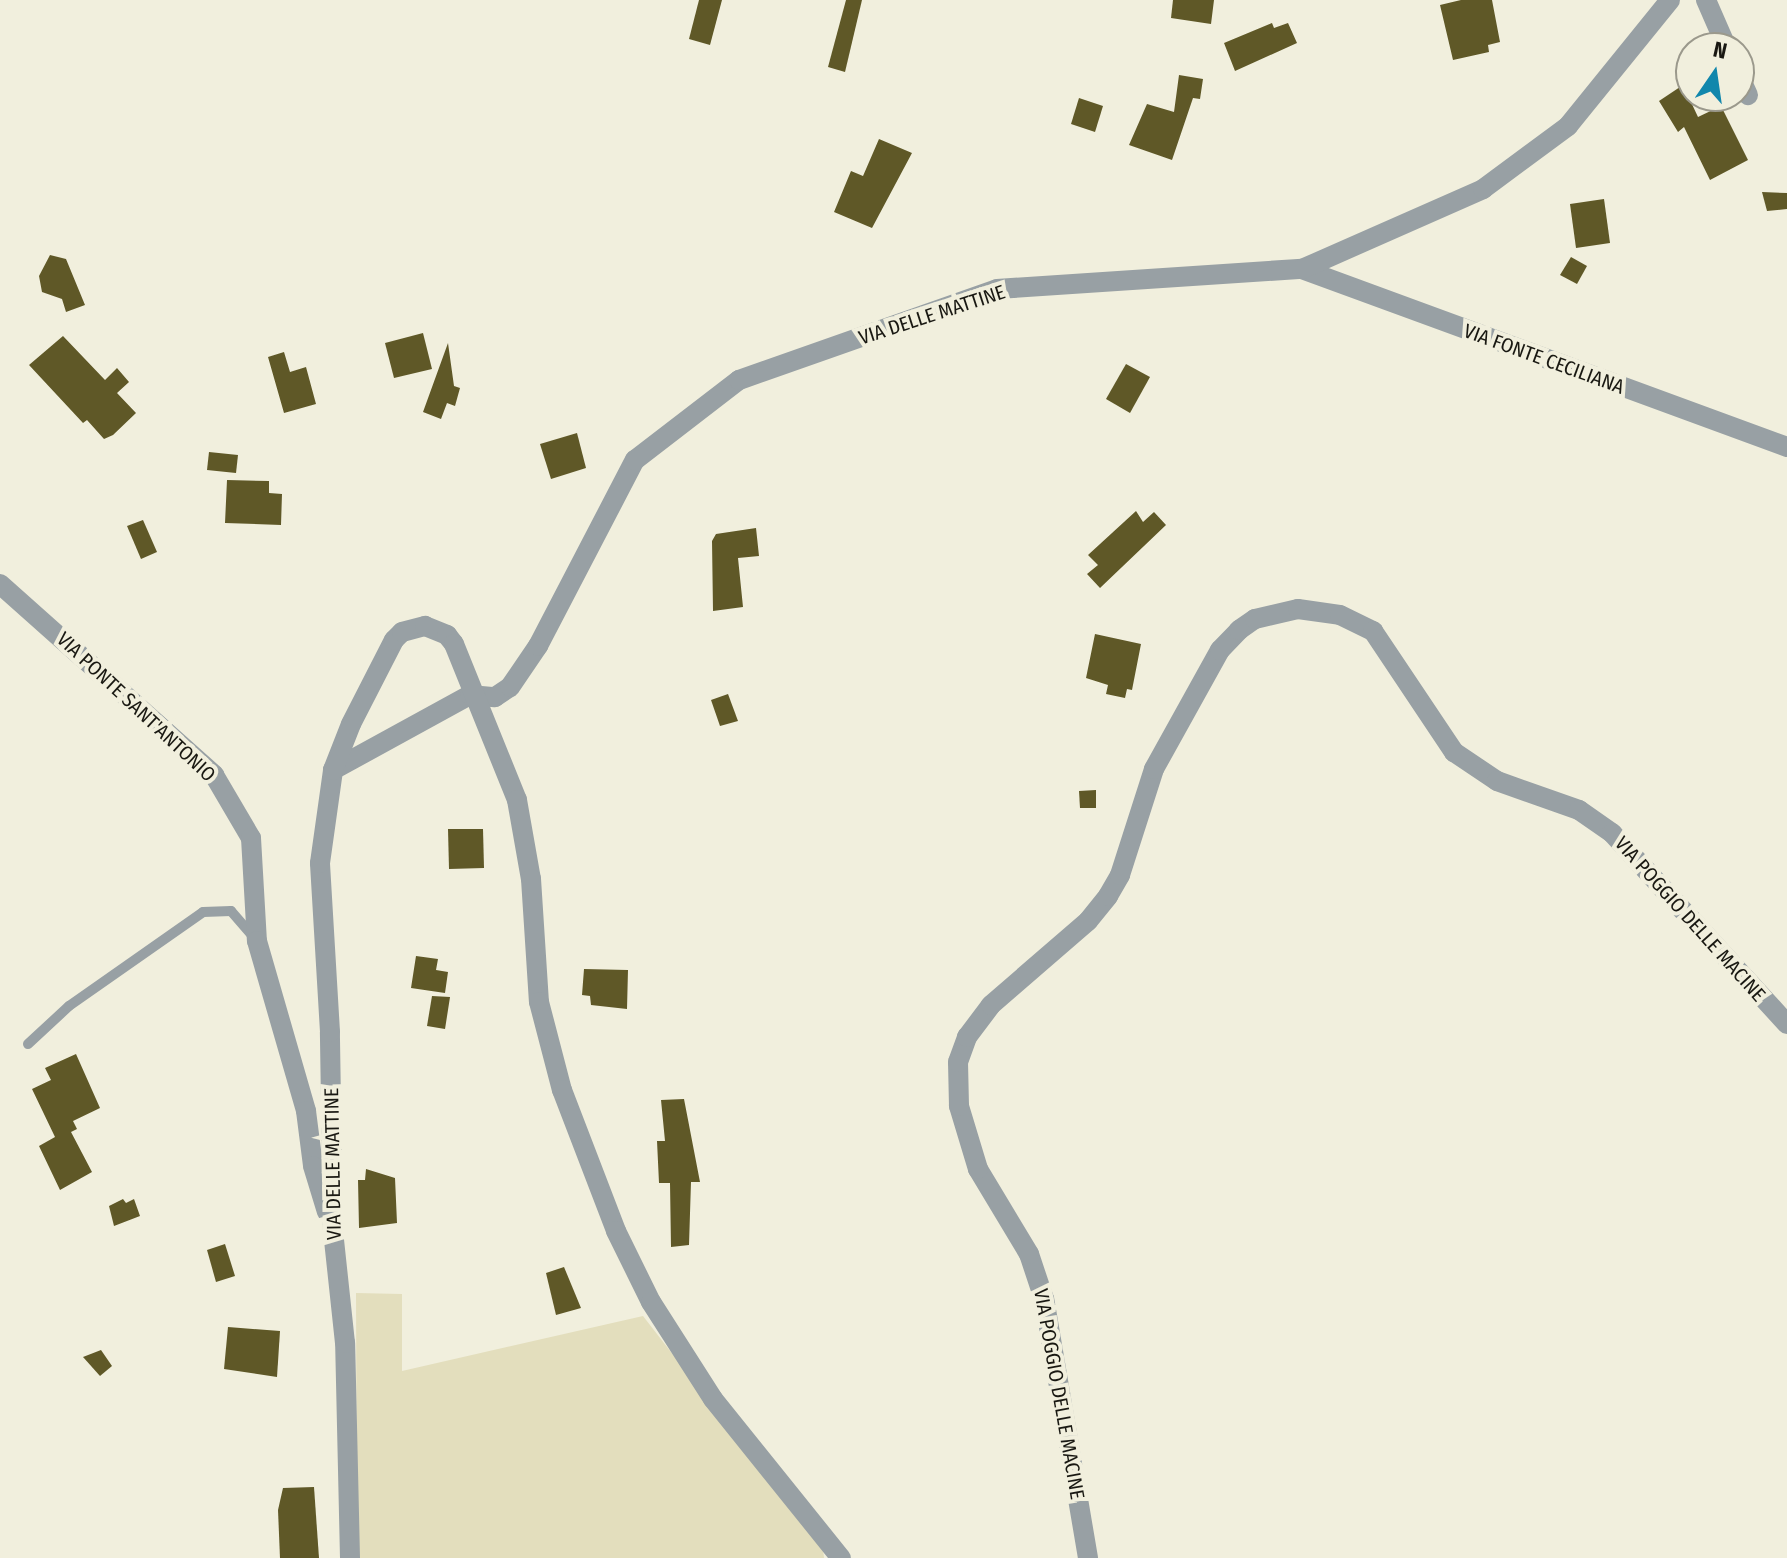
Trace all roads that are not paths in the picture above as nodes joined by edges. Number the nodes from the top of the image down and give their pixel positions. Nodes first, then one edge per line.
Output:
1 (1670, 0) edge
2 (1706, 0) edge
3 (1720, 32) edge
4 (1302, 269) junction
5 (1787, 447) edge
6 (0, 584) edge
7 (469, 692) junction
8 (333, 770) junction
9 (257, 941) junction
10 (1787, 1024) edge
11 (28, 1044) dead end
12 (333, 1231) junction
13 (350, 1558) edge
14 (841, 1558) edge
15 (1088, 1558) edge

1 - 4 street, VIA DELLE MATTINE
2 - 3 street
4 - 5 street, VIA FONTE CECILIANA
4 - 7 street, VIA DELLE MATTINE
6 - 9 street, VIA PONTE SANT'ANTONIO
7 - 8 street, VIA DELLE MATTINE
7 - 8 street, VIA DELLE MATTINE
7 - 14 street
8 - 12 street, VIA DELLE MATTINE
9 - 11 lane, VIA PONTE SANT'ANTONIO
9 - 12 street, VIA PONTE SANT'ANTONIO
10 - 15 street, VIA POGGIO DELLE MACINE
12 - 13 street, VIA DELLE MATTINE

